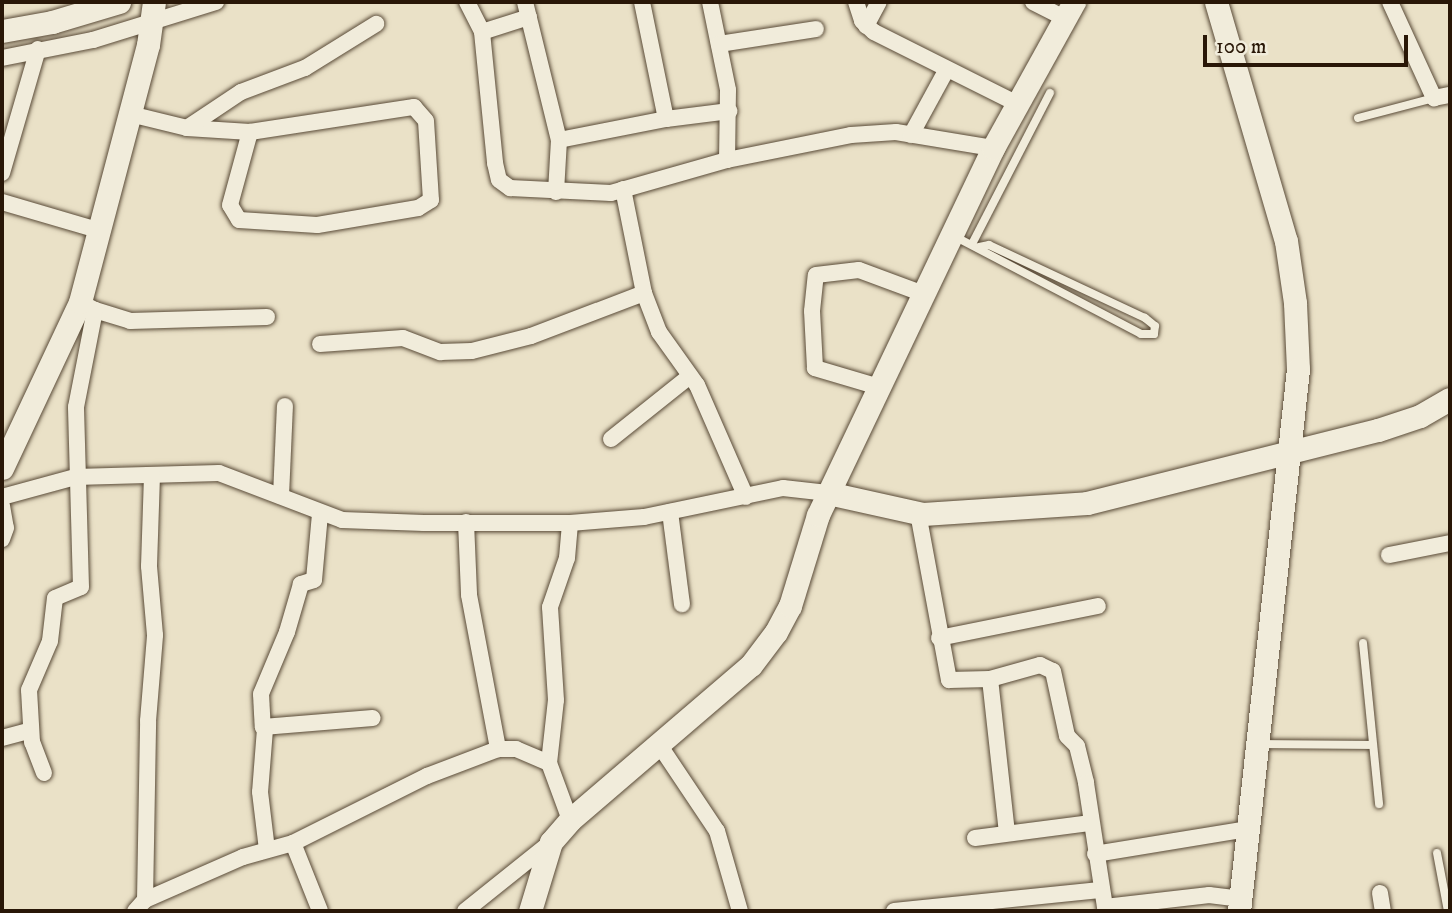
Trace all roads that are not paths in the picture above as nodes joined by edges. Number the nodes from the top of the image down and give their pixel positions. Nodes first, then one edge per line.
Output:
1 (118, 2) edge
2 (216, 2) edge
3 (467, 2) edge
4 (642, 2) edge
5 (710, 2) edge
6 (856, 2) edge
7 (879, 2) edge
8 (1033, 2) edge
9 (1216, 2) edge
10 (1390, 2) edge
11 (527, 10) edge
12 (1069, 10) edge
13 (153, 11) edge
14 (376, 24) dead end
15 (866, 26) junction
16 (816, 29) dead end
17 (2, 31) edge
18 (482, 32) junction
19 (719, 44) junction
20 (38, 49) junction
21 (2, 58) edge
22 (947, 69) junction
23 (1050, 93) dead end
24 (1450, 94) edge
25 (1434, 98) junction
26 (1018, 104) junction
27 (729, 111) junction
28 (130, 114) junction
29 (1358, 118) dead end
30 (666, 119) junction
31 (187, 128) junction
32 (250, 132) junction
33 (911, 135) junction
34 (559, 139) junction
35 (993, 148) junction
36 (727, 160) junction
37 (2, 173) edge
38 (623, 189) junction
39 (556, 192) junction
40 (2, 202) edge
41 (98, 230) junction
42 (968, 242) junction
43 (644, 293) junction
44 (924, 294) junction
45 (87, 306) junction
46 (267, 317) dead end
47 (320, 344) dead end
48 (54, 358) junction
49 (81, 373) junction
50 (690, 376) junction
51 (879, 387) junction
52 (1450, 399) edge
53 (285, 406) dead end
54 (611, 439) dead end
55 (1288, 451) junction
56 (2, 468) edge
57 (152, 475) junction
58 (75, 477) junction
59 (828, 493) junction
60 (281, 496) junction
61 (2, 497) edge
62 (746, 497) junction
63 (2, 506) edge
64 (670, 512) junction
65 (918, 513) junction
66 (320, 514) junction
67 (466, 522) junction
68 (570, 523) junction
69 (2, 539) edge
70 (1450, 543) edge
71 (1389, 555) dead end
72 (682, 604) dead end
73 (1098, 606) dead end
74 (939, 638) junction
75 (1363, 643) dead end
76 (990, 678) junction
77 (373, 718) dead end
78 (265, 729) junction
79 (31, 730) junction
80 (2, 738) edge
81 (658, 743) junction
82 (1256, 744) junction
83 (1372, 745) junction
84 (499, 749) junction
85 (549, 763) junction
86 (44, 773) dead end
87 (1379, 804) dead end
88 (570, 820) junction
89 (1091, 822) junction
90 (1247, 829) junction
91 (1007, 833) junction
92 (975, 838) dead end
93 (551, 842) junction
94 (293, 843) junction
95 (267, 850) junction
96 (1437, 853) dead end
97 (1095, 855) junction
98 (1100, 890) junction
99 (1380, 892) dead end
100 (1240, 905) edge
101 (140, 906) edge
102 (943, 909) edge
103 (320, 911) edge
104 (465, 911) edge
105 (530, 911) edge
106 (740, 911) edge
107 (894, 911) edge
108 (1383, 911) edge
109 (1448, 911) edge

1 - 17 street
2 - 13 street
3 - 18 street
4 - 30 street
5 - 19 street
6 - 15 street
7 - 15 street
8 - 12 street
9 - 55 street
10 - 25 street
11 - 18 street
11 - 34 street
12 - 26 street
13 - 20 street
13 - 28 street
14 - 31 street
15 - 22 street
16 - 19 street
18 - 39 street
19 - 27 street
20 - 21 street
20 - 37 street
22 - 26 street
22 - 33 street
23 - 42 lane
24 - 25 street
25 - 29 lane
26 - 35 street
27 - 30 street
27 - 36 street
28 - 31 street
28 - 41 street
30 - 34 street
31 - 32 street
32 - 32 street
33 - 35 street
33 - 36 street
34 - 39 street
35 - 42 street
36 - 38 street
38 - 39 street
38 - 43 street
40 - 41 street
41 - 45 street
42 - 42 lane
42 - 44 street
43 - 47 street
43 - 50 street
44 - 51 street
44 - 51 street
45 - 46 street
45 - 48 street
45 - 49 street
48 - 49 street
48 - 56 street
49 - 58 street
50 - 54 street
50 - 62 street
51 - 59 street
52 - 55 street
53 - 60 street
55 - 65 street
55 - 82 street
57 - 58 street
57 - 60 street
57 - 101 street
58 - 61 street
58 - 79 street
59 - 62 street
59 - 65 street
59 - 81 street
60 - 66 street
62 - 64 street
63 - 69 street
64 - 68 street
64 - 72 street
65 - 74 street
66 - 67 street
66 - 78 street
67 - 68 street
67 - 84 street
68 - 85 street
70 - 71 street
73 - 74 street
74 - 76 street
75 - 83 lane
76 - 89 street
76 - 91 street
77 - 78 street
78 - 95 street
79 - 80 street
79 - 86 street
81 - 88 street
81 - 106 street
82 - 83 lane
82 - 90 street
83 - 87 lane
84 - 85 street
84 - 94 street
85 - 88 street
88 - 93 street
89 - 91 street
89 - 97 street
90 - 97 street
90 - 100 street
91 - 92 street
93 - 104 street
93 - 105 street
94 - 95 street
94 - 103 street
95 - 101 street
96 - 109 lane
97 - 98 street
98 - 100 street
98 - 102 street
99 - 108 street
102 - 107 street

